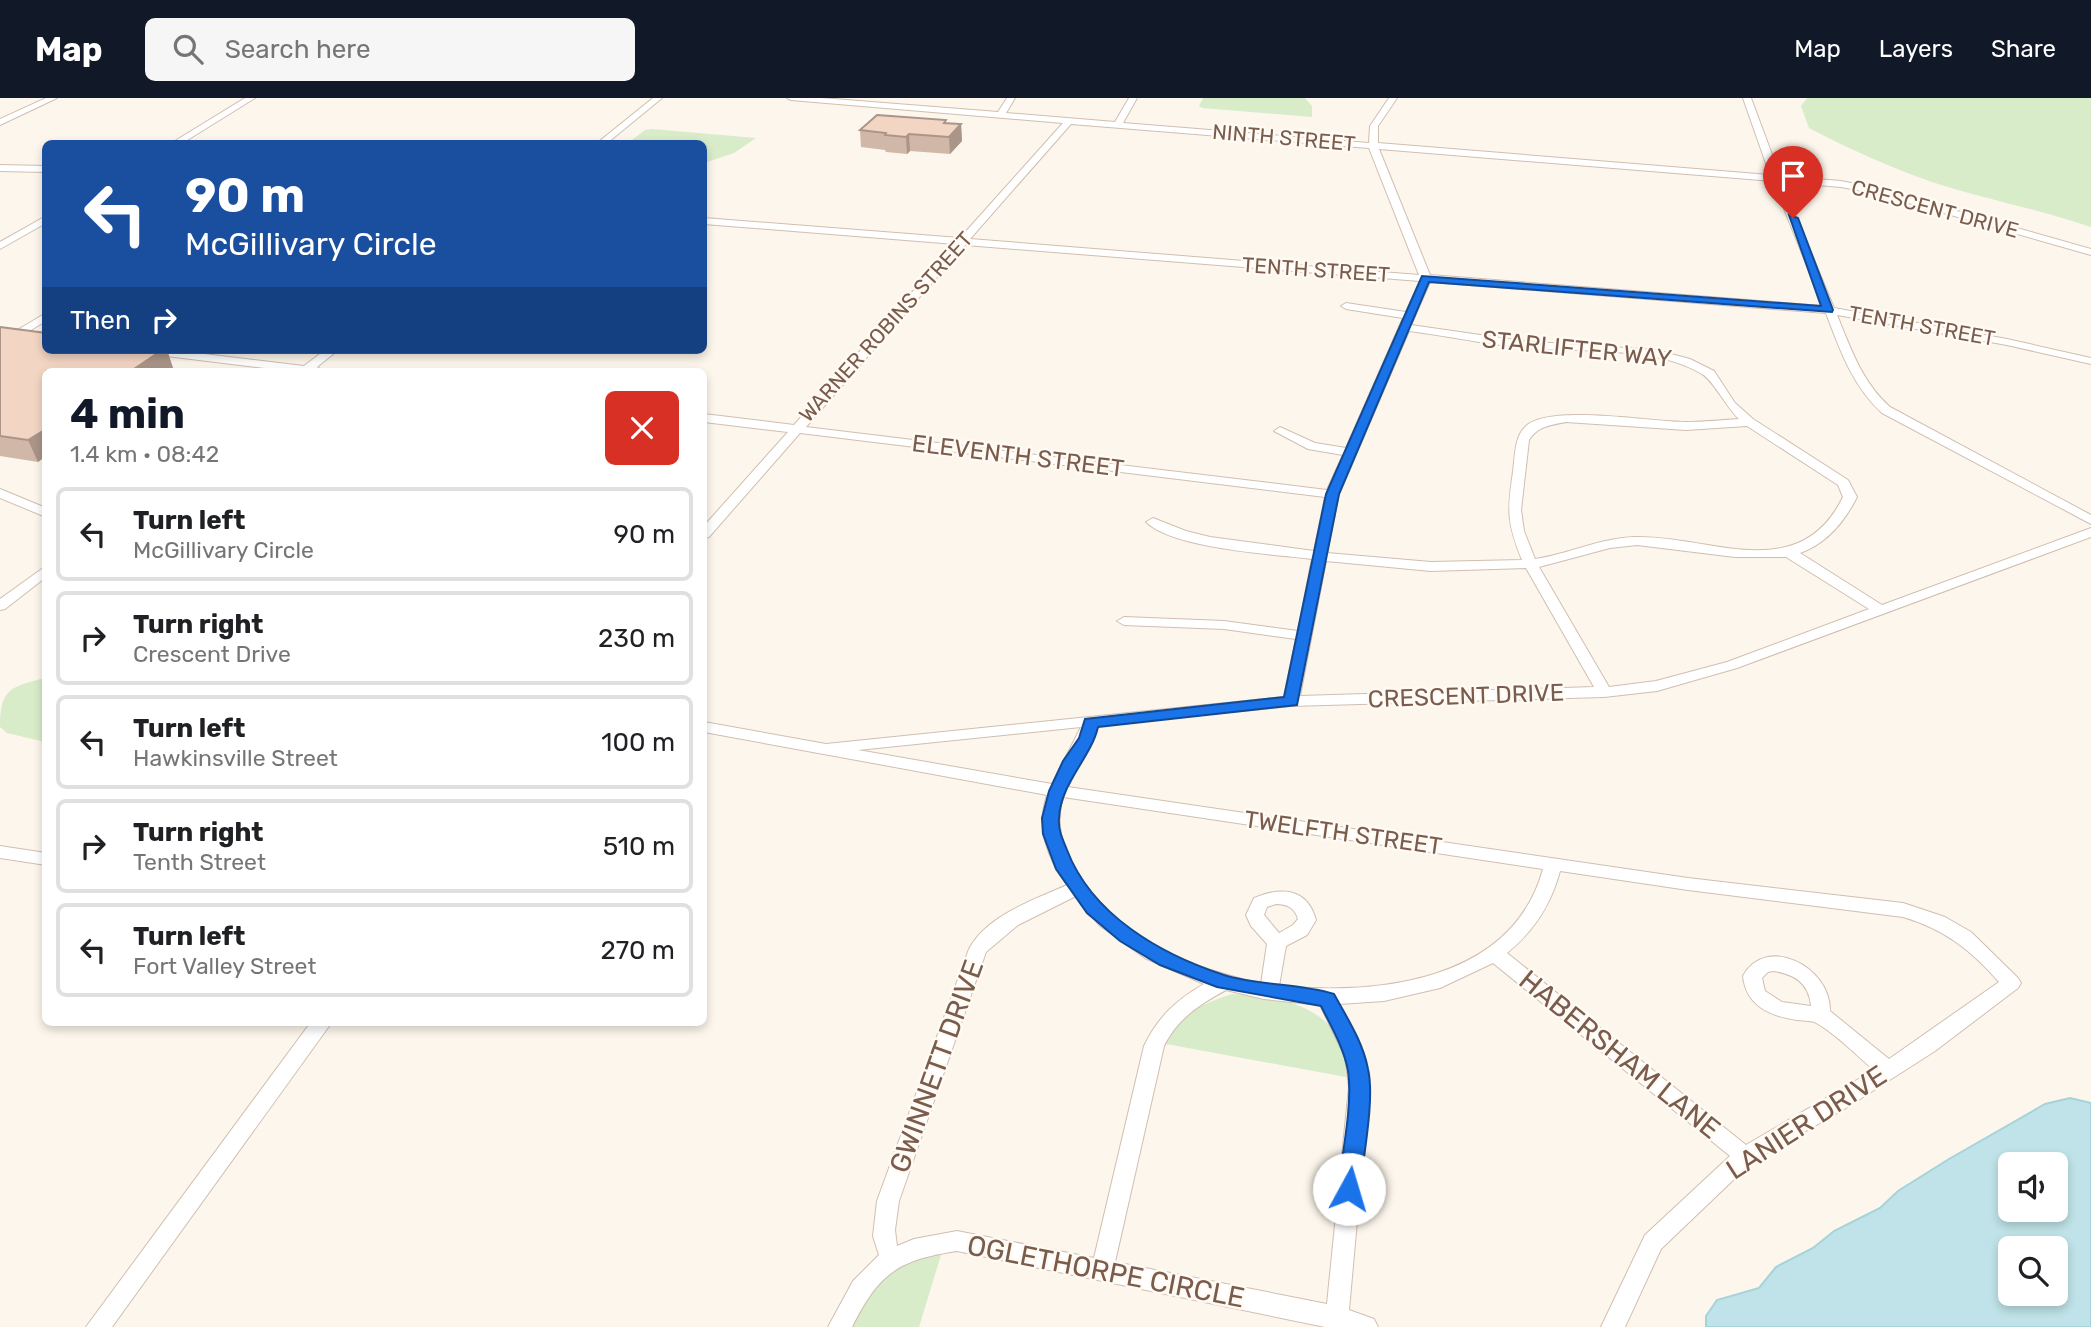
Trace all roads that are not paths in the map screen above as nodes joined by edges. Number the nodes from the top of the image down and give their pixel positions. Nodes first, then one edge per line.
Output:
1 (53, 98) edge
2 (251, 98) edge
3 (658, 98) edge
4 (791, 98) edge
5 (1011, 98) edge
6 (1133, 98) edge
7 (1392, 98) edge
8 (1747, 98) edge
9 (1001, 116) junction
10 (1069, 121) junction
11 (0, 122) edge
12 (1117, 125) junction
13 (181, 140) edge
14 (605, 140) edge
15 (1373, 146) junction
16 (0, 168) edge
17 (42, 169) edge
18 (1776, 178) junction
19 (42, 221) edge
20 (707, 221) edge
21 (962, 241) junction
22 (0, 246) edge
23 (2091, 252) edge
24 (1426, 278) junction
25 (1346, 306) dead end
26 (1828, 310) junction
27 (42, 318) edge
28 (1407, 322) junction
29 (0, 333) edge
30 (15, 335) junction
31 (35, 337) edge
32 (174, 354) edge
33 (328, 354) edge
34 (2091, 361) edge
35 (286, 368) edge
36 (313, 368) edge
37 (707, 418) edge
38 (1749, 422) junction
39 (795, 430) junction
40 (1280, 431) dead end
41 (1350, 452) junction
42 (0, 494) edge
43 (1332, 494) junction
44 (42, 511) edge
45 (2091, 520) edge
46 (1153, 522) dead end
47 (707, 531) edge
48 (2091, 531) edge
49 (1790, 552) junction
50 (1319, 556) junction
51 (1530, 564) junction
52 (42, 573) edge
53 (0, 606) edge
54 (1879, 609) junction
55 (1124, 621) dead end
56 (1303, 636) junction
57 (1604, 692) junction
58 (1291, 701) junction
59 (1091, 722) junction
60 (707, 728) edge
61 (816, 748) junction
62 (1058, 791) junction
63 (0, 852) edge
64 (42, 858) edge
65 (1553, 865) junction
66 (1077, 888) junction
67 (1277, 942) dead end
68 (1494, 953) junction
69 (1223, 982) junction
70 (2011, 984) joint
71 (1269, 991) junction
72 (1327, 999) junction
73 (1820, 1014) dead end
74 (319, 1026) edge
75 (1887, 1069) junction
76 (1745, 1156) junction
77 (891, 1256) junction
78 (1103, 1268) junction
79 (1336, 1322) edge
80 (97, 1327) edge
81 (840, 1327) edge
82 (1366, 1327) edge
83 (1613, 1327) edge

1 - 11 street
2 - 13 street
3 - 14 street
4 - 9 street, NINTH STREET
5 - 9 street
6 - 12 street
7 - 15 street
8 - 18 street
9 - 10 street, NINTH STREET
10 - 12 street, NINTH STREET
10 - 21 street, WARNER ROBINS STREET
12 - 15 street, NINTH STREET
15 - 18 street, NINTH STREET
15 - 24 street
16 - 17 street
18 - 23 street, CRESCENT DRIVE
18 - 26 street
19 - 22 street
20 - 21 street, TENTH STREET
21 - 24 street, TENTH STREET
21 - 39 street, WARNER ROBINS STREET
24 - 26 street, TENTH STREET
24 - 28 street
25 - 28 street, STARLIFTER WAY
26 - 34 street, TENTH STREET
26 - 45 street
27 - 30 street
28 - 38 street, STARLIFTER WAY
28 - 41 street
29 - 30 street
30 - 31 street
32 - 35 street
33 - 36 street
37 - 39 street, ELEVENTH STREET
38 - 49 street, STARLIFTER WAY
38 - 51 street
39 - 43 street, ELEVENTH STREET
39 - 47 street, WARNER ROBINS STREET
40 - 41 street
41 - 43 street
42 - 44 street
43 - 50 street
46 - 50 street
48 - 54 street, CRESCENT DRIVE
49 - 51 street
49 - 54 street
50 - 51 street
50 - 56 street
51 - 57 street
52 - 53 street
54 - 57 street, CRESCENT DRIVE
55 - 56 street
56 - 58 street
57 - 58 street, CRESCENT DRIVE
58 - 59 street, CRESCENT DRIVE
59 - 61 street, CRESCENT DRIVE
59 - 62 street
60 - 61 street, TWELFTH STREET
61 - 62 street, TWELFTH STREET
62 - 65 street, TWELFTH STREET
62 - 66 street
63 - 64 street
65 - 68 street
65 - 70 street, TWELFTH STREET
66 - 69 street
66 - 77 street, GWINNETT DRIVE
67 - 71 street
68 - 72 street
68 - 76 street, HABERSHAM LANE
69 - 71 street
69 - 78 street
70 - 75 street, LANIER DRIVE
71 - 72 street
72 - 79 street
73 - 75 street
74 - 80 street
75 - 76 street, LANIER DRIVE
76 - 83 street, LANIER DRIVE
77 - 78 street, OGLETHORPE CIRCLE
77 - 81 street, OGLETHORPE CIRCLE
78 - 79 street, OGLETHORPE CIRCLE
79 - 82 street, OGLETHORPE CIRCLE

